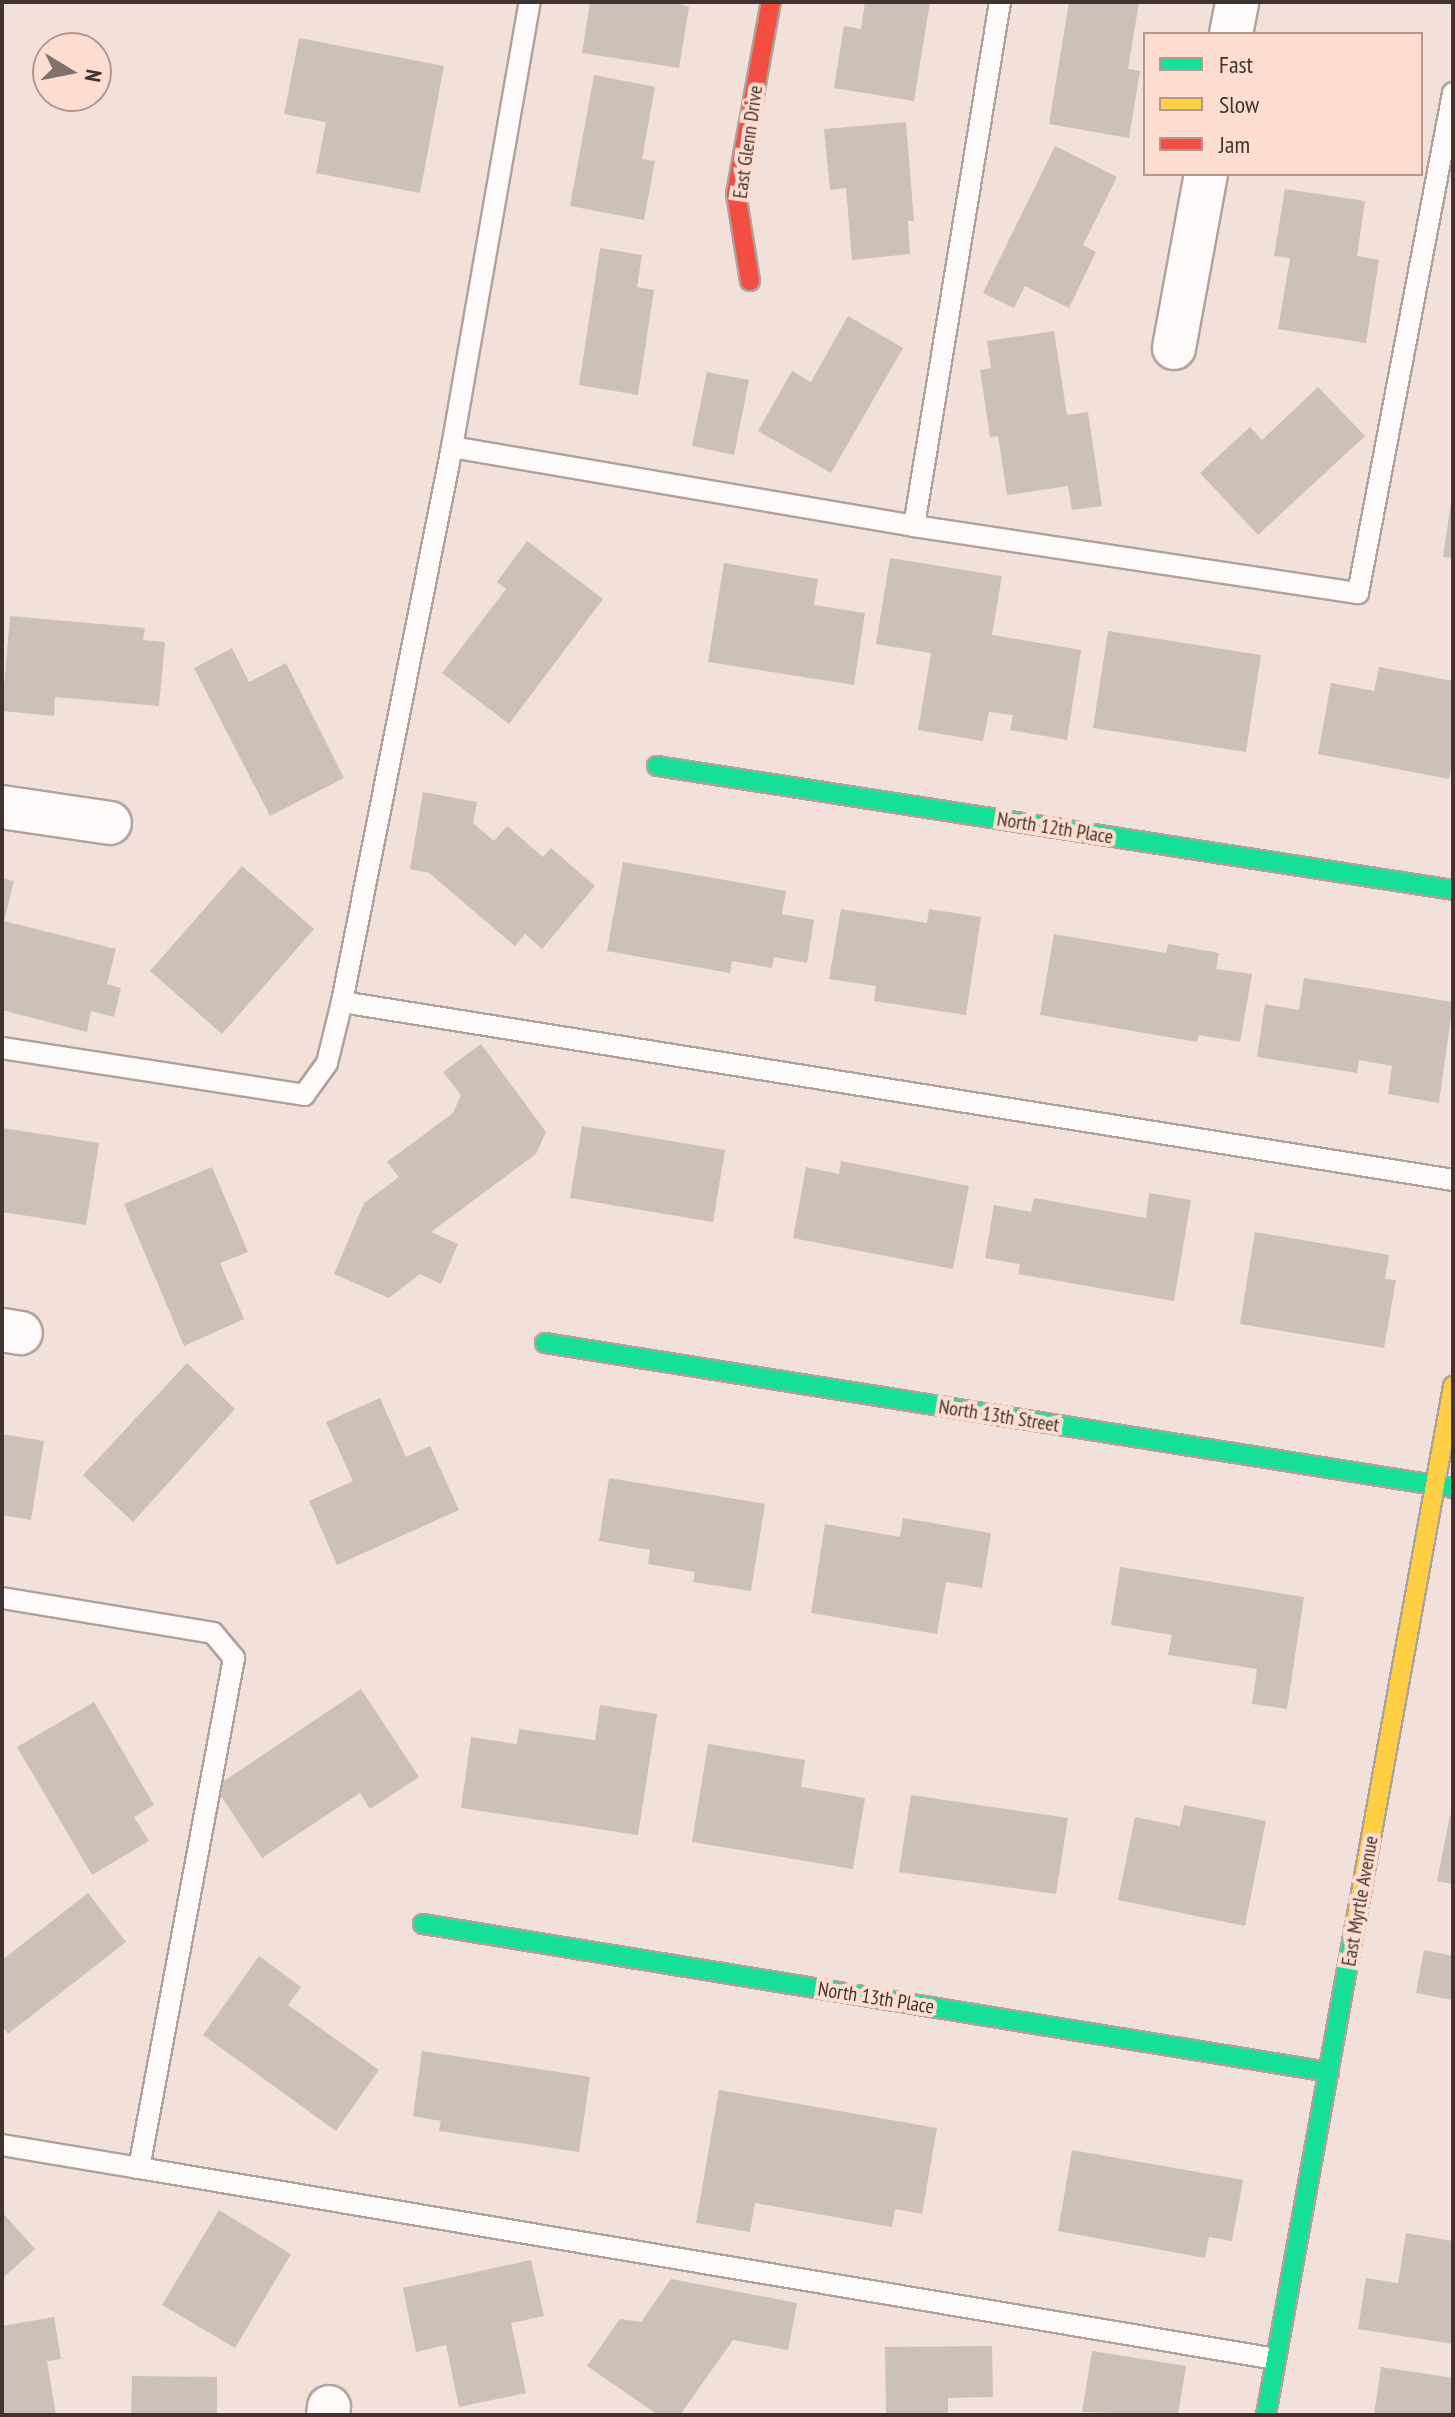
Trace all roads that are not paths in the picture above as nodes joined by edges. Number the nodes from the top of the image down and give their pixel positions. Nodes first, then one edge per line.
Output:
1 (530, 2) edge
2 (771, 2) edge
3 (1000, 2) edge
4 (1237, 2) edge
5 (1231, 32) edge
6 (1453, 93) edge
7 (1206, 176) edge
8 (750, 281) dead end
9 (1174, 348) dead end
10 (452, 447) junction
11 (914, 526) junction
12 (657, 766) dead end
13 (2, 807) edge
14 (110, 823) dead end
15 (1453, 890) edge
16 (342, 1002) junction
17 (2, 1048) edge
18 (1453, 1180) edge
19 (545, 1343) dead end
20 (1453, 1386) edge
21 (1444, 1487) edge
22 (2, 1598) edge
23 (423, 1924) dead end
24 (1329, 2072) junction
25 (2, 2145) edge
26 (139, 2168) junction
27 (1275, 2359) junction
28 (1266, 2415) edge

1 - 10 lane
2 - 8 street, East Glenn Drive
3 - 11 lane
4 - 5 street
6 - 11 lane
7 - 9 street
10 - 11 lane
10 - 16 lane
12 - 15 street, North 12th Place
13 - 14 street
16 - 17 lane
16 - 18 lane
19 - 21 street, North 13th Street
20 - 21 street, East Myrtle Avenue
21 - 24 street, East Myrtle Avenue
22 - 26 lane
23 - 24 street, North 13th Place
24 - 27 street, East Myrtle Avenue
25 - 26 lane
26 - 27 lane
27 - 28 street, East Myrtle Avenue

